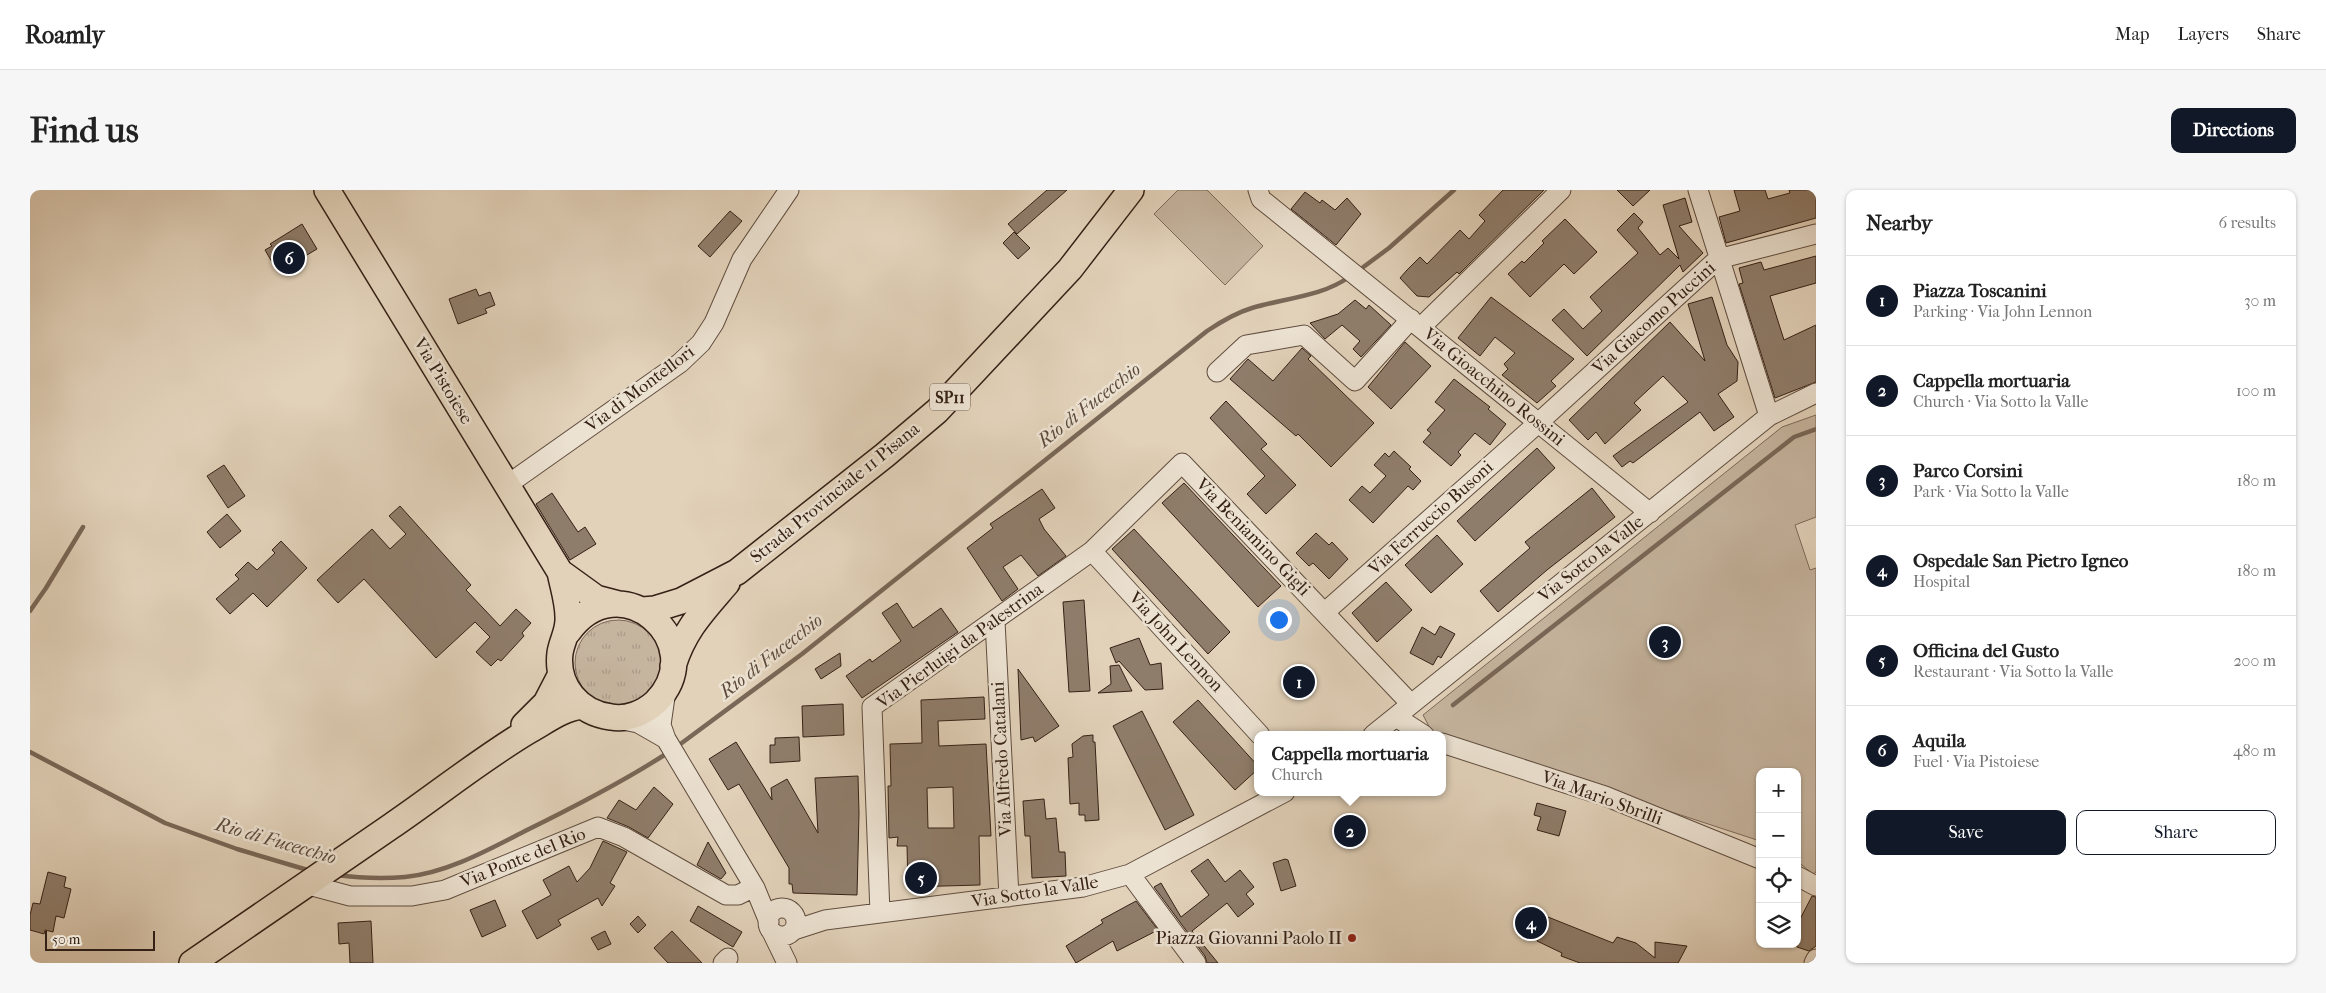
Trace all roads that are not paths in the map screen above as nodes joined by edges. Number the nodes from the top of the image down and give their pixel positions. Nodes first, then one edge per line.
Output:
1 (327, 190) edge
2 (789, 190) edge
3 (1131, 190) edge
4 (1258, 190) edge
5 (1561, 190) edge
6 (1698, 190) edge
7 (1816, 234) edge
8 (1718, 259) junction
9 (1416, 323) junction
10 (1217, 372) dead end
11 (1816, 394) edge
12 (1769, 416) junction
13 (1537, 424) junction
14 (507, 485) junction
15 (1650, 513) junction
16 (1092, 551) junction
17 (560, 572) junction
18 (737, 572) junction
19 (619, 604) junction
20 (643, 610) junction
21 (1325, 612) junction
22 (995, 621) junction
23 (568, 632) junction
24 (561, 674) junction
25 (670, 677) junction
26 (1411, 704) junction
27 (582, 706) junction
28 (1396, 717) junction
29 (615, 718) junction
30 (1256, 731) edge
31 (1378, 731) edge
32 (1418, 731) edge
33 (666, 740) junction
34 (1446, 744) edge
35 (496, 750) junction
36 (1278, 796) edge
37 (1758, 858) edge
38 (1130, 874) junction
39 (1801, 878) edge
40 (1816, 886) edge
41 (755, 887) junction
42 (300, 888) junction
43 (1009, 897) junction
44 (880, 913) junction
45 (791, 921) junction
46 (770, 926) junction
47 (1816, 960) edge
48 (192, 963) edge
49 (786, 963) edge
50 (791, 963) edge
51 (1196, 963) edge
52 (1814, 963) edge

1 - 14 main road, Via Pistoiese
2 - 14 street, Via di Montellori
3 - 18 main road, Strada Provinciale 11 Pisana / SP11
4 - 9 street, Via Gioacchino Rossini
5 - 9 street
6 - 8 street
7 - 8 street, Via Giacomo Puccini
8 - 12 street
8 - 13 street, Via Giacomo Puccini
9 - 10 street
9 - 13 street, Via Gioacchino Rossini
11 - 12 street, Via Sotto la Valle
12 - 15 street, Via Sotto la Valle
13 - 15 street, Via Gioacchino Rossini
13 - 21 street, Via Ferruccio Busoni
14 - 17 main road, Via Pistoiese
15 - 26 street, Via Sotto la Valle
16 - 21 street, Via Beniamino Gigli
16 - 22 street, Via Pierluigi da Palestrina
16 - 30 street, Via John Lennon
17 - 19 main road, Via Pistoiese
17 - 23 main road, Via Pistoiese
18 - 20 main road, Strada Provinciale 11 Pisana / SP11
18 - 25 main road, Strada Provinciale 11 Pisana
19 - 20 main road
19 - 23 main road
20 - 25 main road
21 - 26 street, Via Beniamino Gigli
22 - 43 street, Via Alfredo Catalani
22 - 44 street, Via Pierluigi da Palestrina
23 - 24 main road
24 - 27 main road
24 - 35 main road
25 - 29 main road
25 - 33 street
26 - 28 street, Via Sotto la Valle
27 - 29 main road
27 - 35 main road
28 - 31 street, Via Sotto la Valle
28 - 32 street
29 - 33 street
33 - 41 street
34 - 37 street, Via Mario Sbrilli
35 - 42 main road
36 - 38 street, Via Sotto la Valle
38 - 43 street, Via Sotto la Valle
38 - 51 street
39 - 40 street
41 - 42 street, Via Ponte del Rio
41 - 45 street
41 - 46 street
42 - 48 main road
43 - 44 street, Via Sotto la Valle
44 - 45 street, Via Sotto la Valle
45 - 46 street
45 - 46 street
45 - 50 street
46 - 49 street
47 - 52 street

